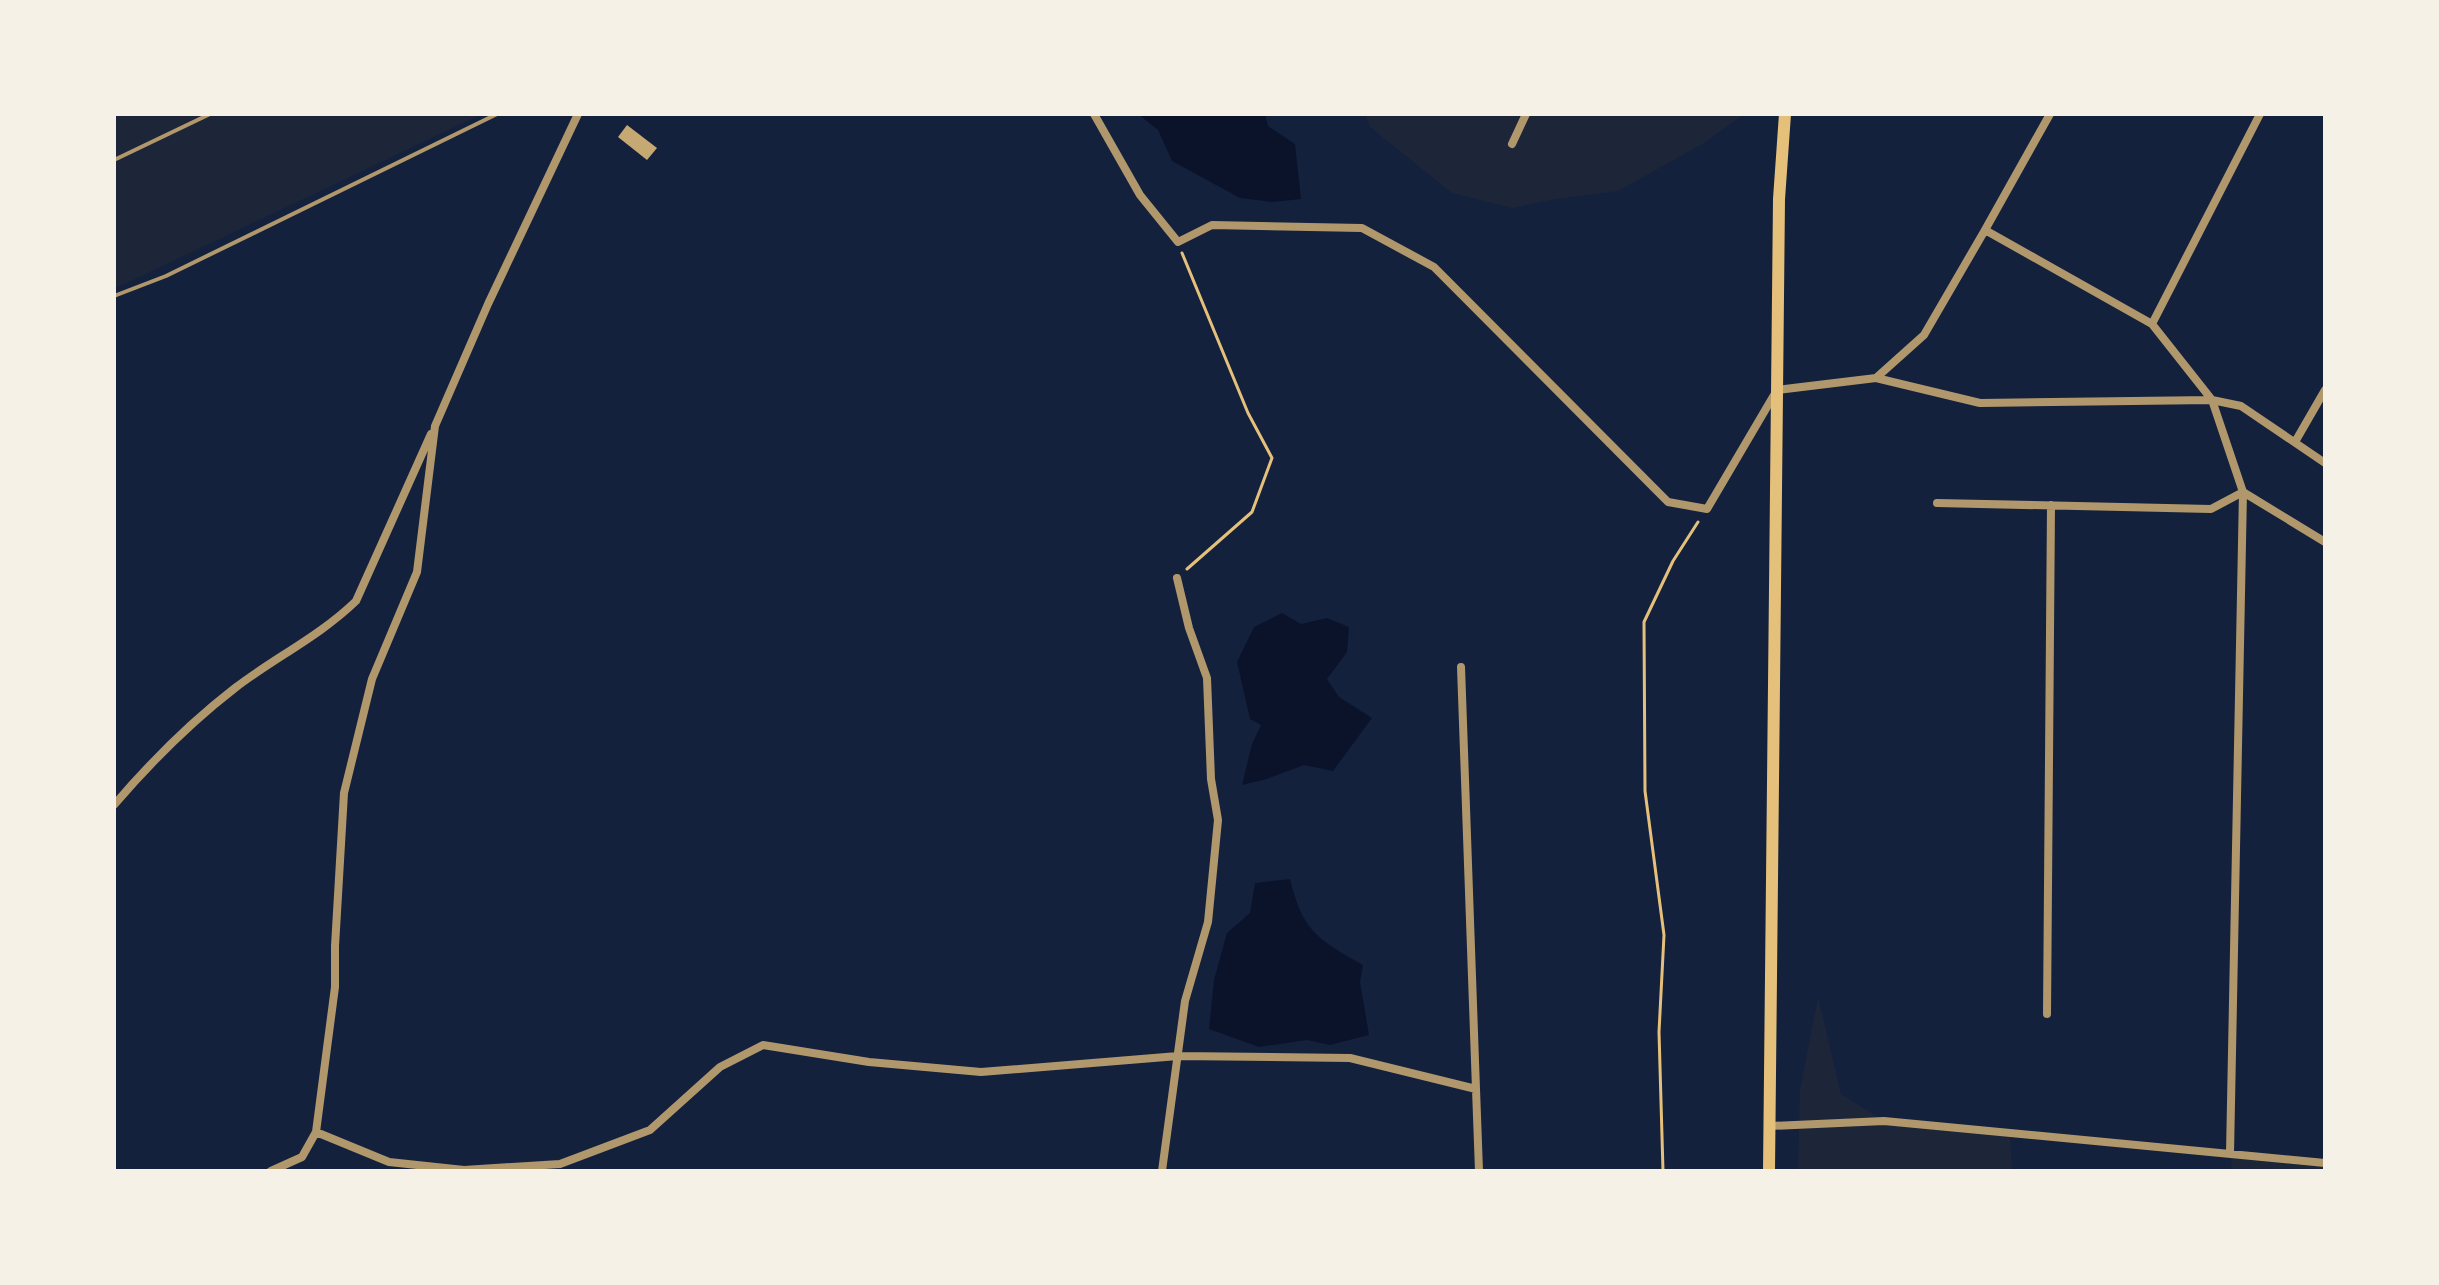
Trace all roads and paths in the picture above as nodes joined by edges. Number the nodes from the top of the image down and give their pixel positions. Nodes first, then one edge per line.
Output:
1 (210, 114) edge
2 (497, 114) edge
3 (578, 114) edge
4 (1094, 114) edge
5 (1526, 114) edge
6 (1785, 114) edge
7 (2050, 114) edge
8 (2260, 114) edge
9 (1512, 144) dead end
10 (114, 160) edge
11 (1985, 230) junction
12 (1178, 242) junction
13 (114, 296) edge
14 (2152, 324) junction
15 (1876, 378) junction
16 (1777, 390) junction
17 (2325, 390) edge
18 (2212, 400) junction
19 (435, 426) junction
20 (2295, 442) junction
21 (2325, 463) edge
22 (2243, 492) junction
23 (1937, 503) dead end
24 (2051, 505) junction
25 (1707, 509) junction
26 (2325, 542) edge
27 (1177, 578) joint
28 (1461, 667) dead end
29 (114, 805) edge
30 (2047, 1014) dead end
31 (1178, 1056) junction
32 (1476, 1089) junction
33 (1770, 1126) junction
34 (316, 1132) junction
35 (2230, 1154) junction
36 (2325, 1163) edge
37 (271, 1171) edge
38 (1162, 1171) edge
39 (1479, 1171) edge
40 (1663, 1171) edge
41 (1769, 1171) edge

1 - 10 lane
2 - 13 lane
3 - 19 street
4 - 12 street
5 - 9 street
6 - 16 main road
7 - 11 street
8 - 14 street
11 - 14 street
11 - 15 street
12 - 25 street
12 - 27 path
14 - 18 street
15 - 16 street
15 - 18 street
16 - 25 street
16 - 33 main road
17 - 20 street
18 - 20 street
18 - 22 street
19 - 29 street
19 - 34 street
20 - 21 street
22 - 24 street
22 - 26 street
22 - 35 street
23 - 24 street
24 - 30 street
25 - 40 path
27 - 31 street
28 - 32 street
31 - 32 street
31 - 34 street
31 - 38 street
32 - 39 street
33 - 35 street
33 - 41 main road
34 - 37 street
35 - 36 street

